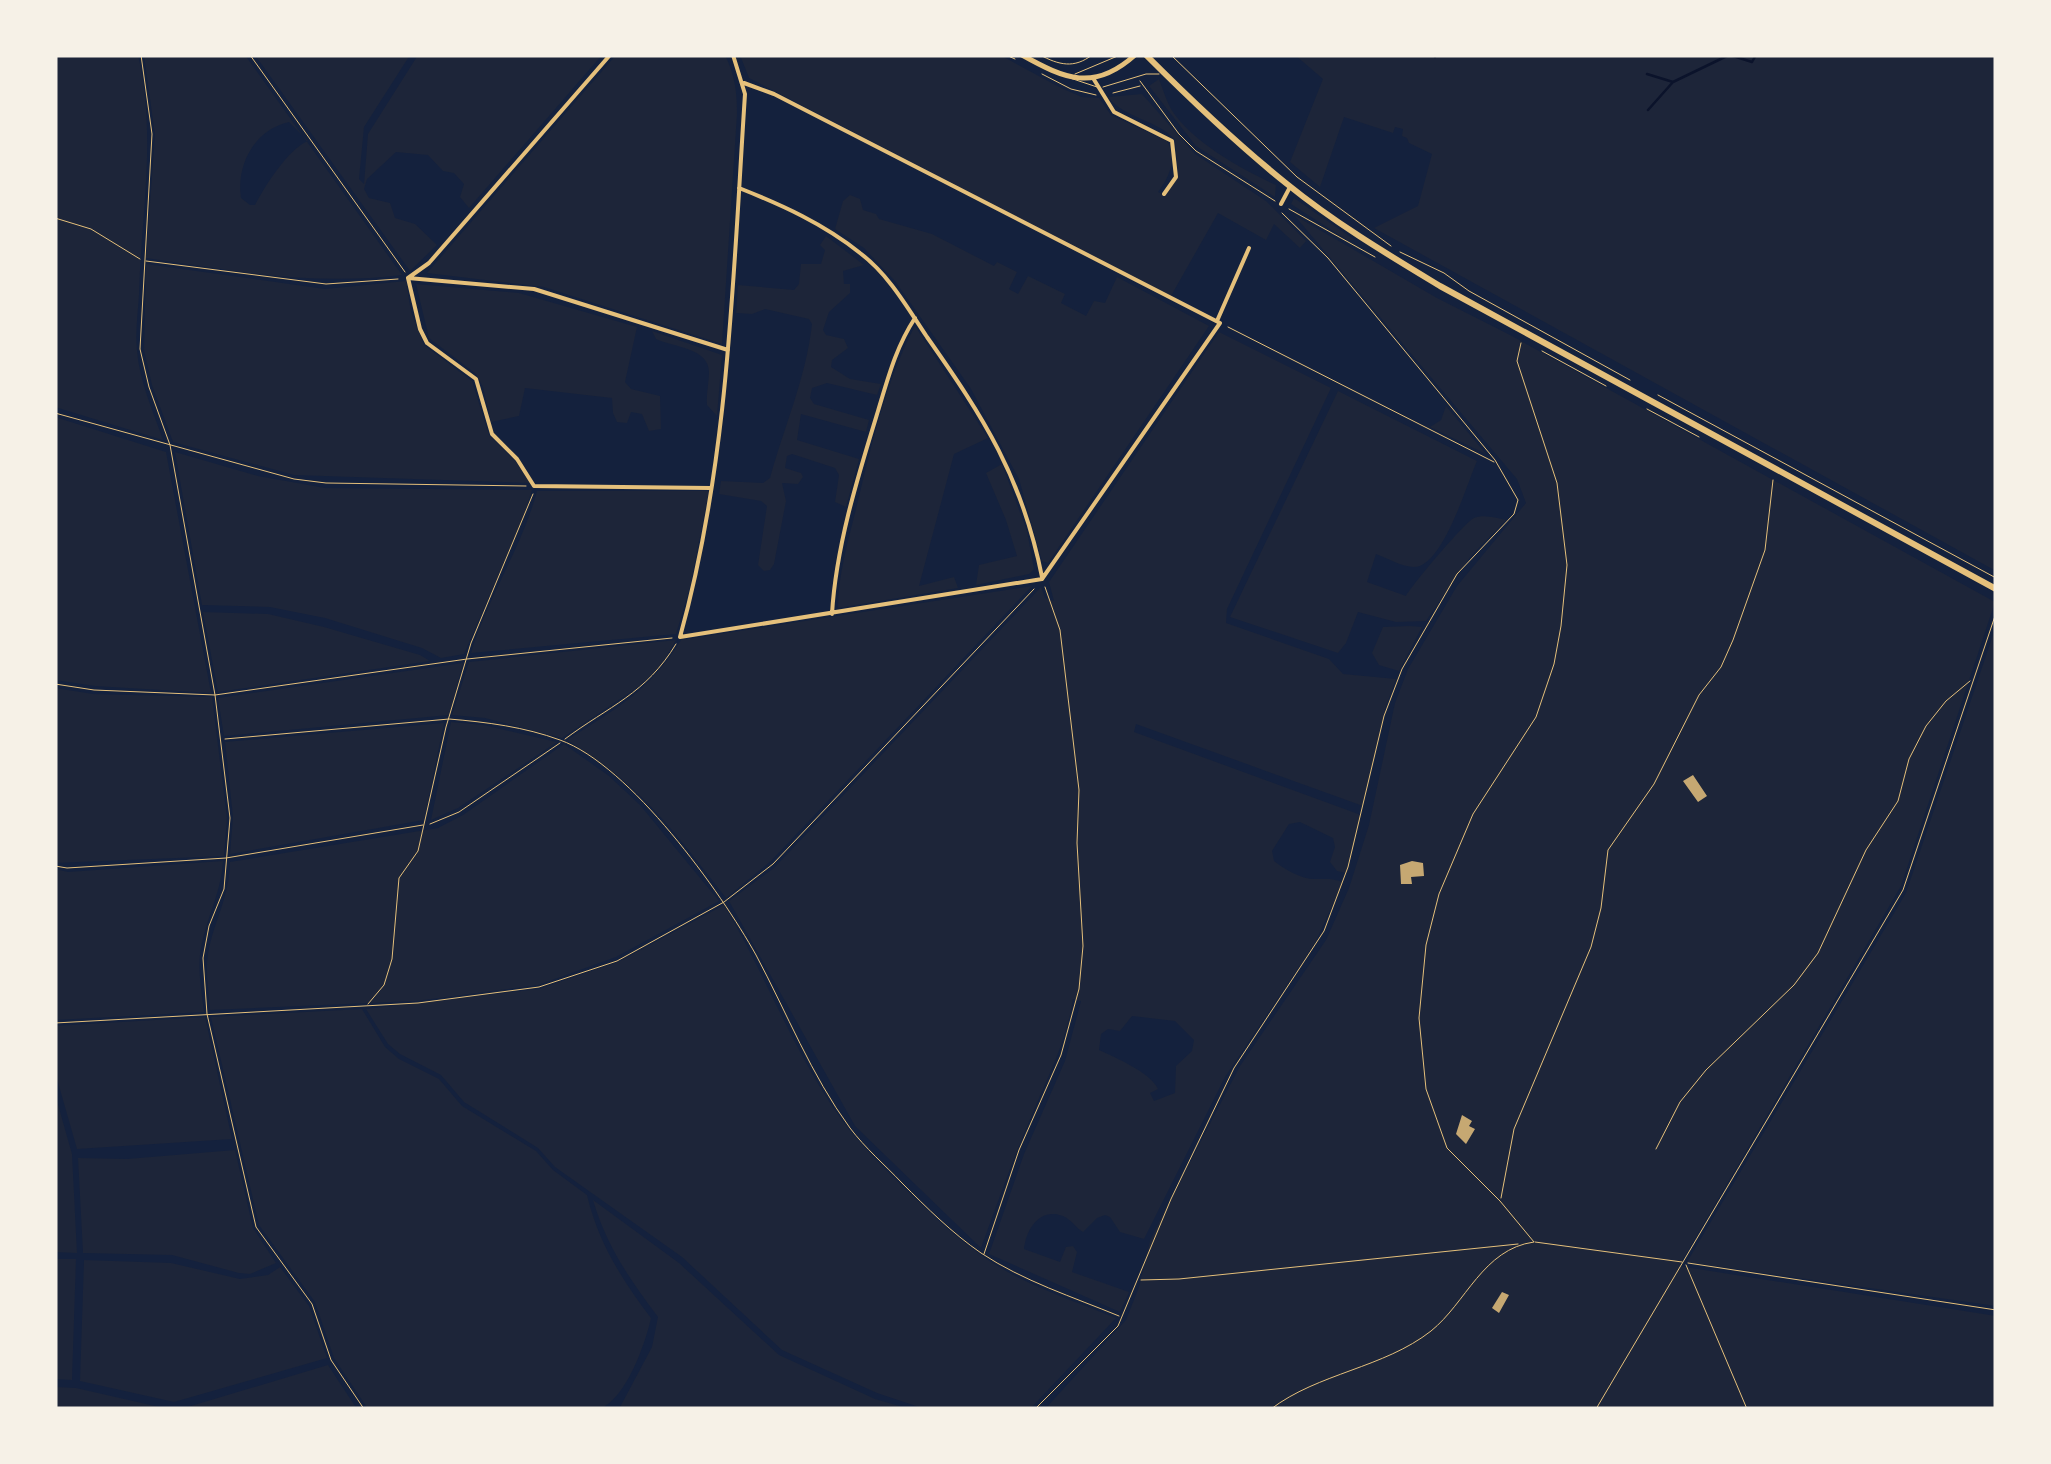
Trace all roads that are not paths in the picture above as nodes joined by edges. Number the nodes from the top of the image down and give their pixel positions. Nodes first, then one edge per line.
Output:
1 (610, 55) edge
2 (733, 55) edge
3 (1120, 55) edge
4 (1136, 55) edge
5 (1146, 55) edge
6 (1019, 58) edge
7 (1166, 75) junction
8 (1067, 77) junction
9 (1092, 78) junction
10 (744, 84) junction
11 (1098, 88) junction
12 (1290, 186) junction
13 (739, 188) junction
14 (1164, 194) dead end
15 (1280, 204) road end
16 (1249, 248) dead end
17 (408, 278) junction
18 (914, 318) junction
19 (1218, 322) junction
20 (728, 350) junction
21 (712, 488) junction
22 (1042, 579) junction
23 (1996, 588) edge
24 (832, 614) junction

1 - 17 street
2 - 10 street
3 - 8 lane
4 - 9 main road
5 - 7 main road
6 - 8 main road
7 - 11 lane
7 - 12 main road
8 - 9 main road
8 - 11 lane
9 - 11 street
10 - 13 street
10 - 19 street
11 - 14 street
12 - 15 street
12 - 23 main road
13 - 18 street
13 - 20 street
16 - 19 street
17 - 20 street
17 - 21 street
18 - 22 street
18 - 24 street
19 - 22 street
20 - 21 street
21 - 24 street
22 - 24 street

